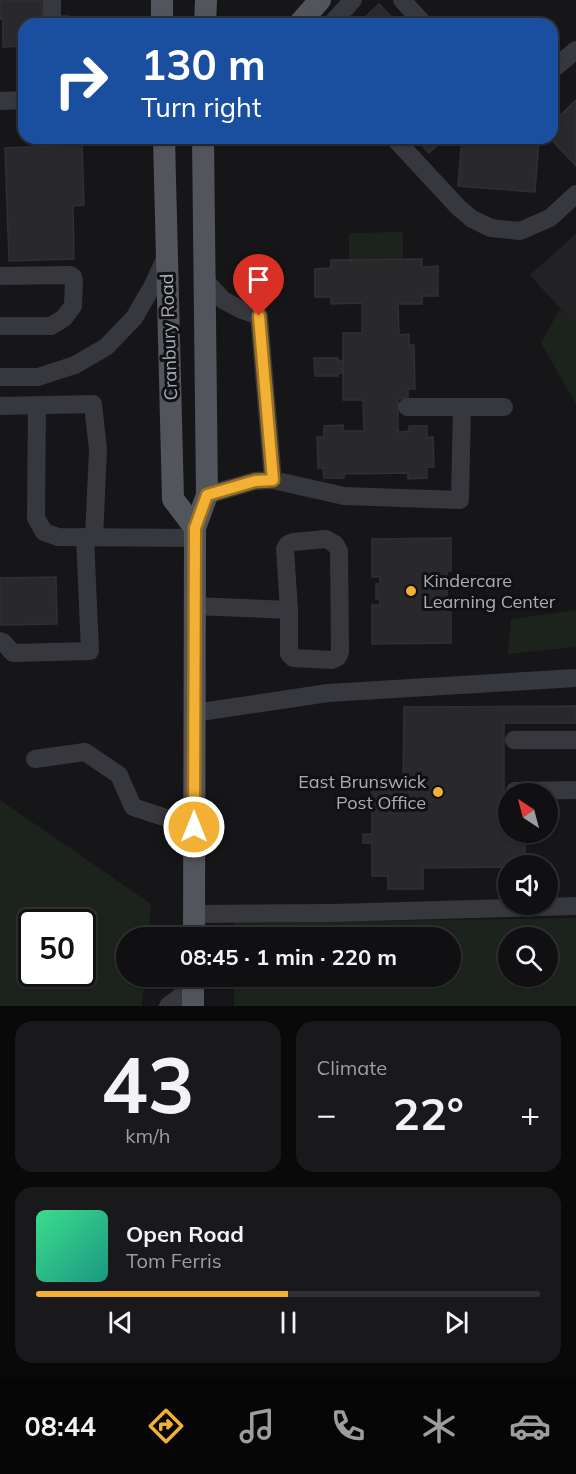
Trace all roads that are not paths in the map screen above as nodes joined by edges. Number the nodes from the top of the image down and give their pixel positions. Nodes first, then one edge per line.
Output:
1 (162, 0) edge
2 (206, 0) edge
3 (320, 0) edge
4 (353, 0) edge
5 (402, 0) edge
6 (162, 18) edge
7 (205, 18) edge
8 (304, 18) edge
9 (336, 18) edge
10 (418, 18) edge
11 (576, 50) edge
12 (558, 65) edge
13 (0, 100) edge
14 (18, 100) edge
15 (164, 144) edge
16 (205, 144) edge
17 (400, 144) edge
18 (576, 194) edge
19 (166, 256) junction
20 (0, 276) edge
21 (204, 279) junction
22 (0, 326) edge
23 (0, 377) edge
24 (0, 405) edge
25 (37, 405) junction
26 (406, 407) dead end
27 (462, 407) junction
28 (504, 407) dead end
29 (273, 480) junction
30 (207, 495) junction
31 (195, 533) junction
32 (89, 537) junction
33 (194, 606) junction
34 (289, 610) junction
35 (0, 641) edge
36 (576, 678) edge
37 (194, 712) junction
38 (514, 740) dead end
39 (576, 740) edge
40 (35, 759) dead end
41 (558, 790) edge
42 (576, 790) edge
43 (194, 827) junction
44 (576, 906) edge
45 (194, 914) junction
46 (194, 927) edge
47 (193, 990) edge
48 (168, 1006) edge

1 - 6 main road
2 - 7 main road
3 - 8 main road
4 - 9 lane
5 - 10 lane
11 - 12 lane
13 - 14 lane
15 - 19 main road, Cranbury Road
16 - 21 main road, Cranbury Road
17 - 18 lane
19 - 23 lane
19 - 31 main road, Cranbury Road
20 - 22 lane
21 - 29 lane
21 - 30 main road, Cranbury Road
24 - 25 lane
25 - 32 lane
25 - 32 lane
26 - 27 lane
27 - 28 lane
27 - 29 lane
29 - 30 lane
30 - 31 main road, Cranbury Road
31 - 32 lane
31 - 33 main road, Cranbury Road
32 - 35 lane
33 - 34 lane
33 - 37 main road, Cranbury Road
34 - 34 lane
36 - 37 lane
37 - 43 main road, Cranbury Road
38 - 39 lane
40 - 43 lane
41 - 42 lane
43 - 45 main road, Cranbury Road
44 - 45 lane
45 - 46 main road, Cranbury Road
47 - 48 lane

